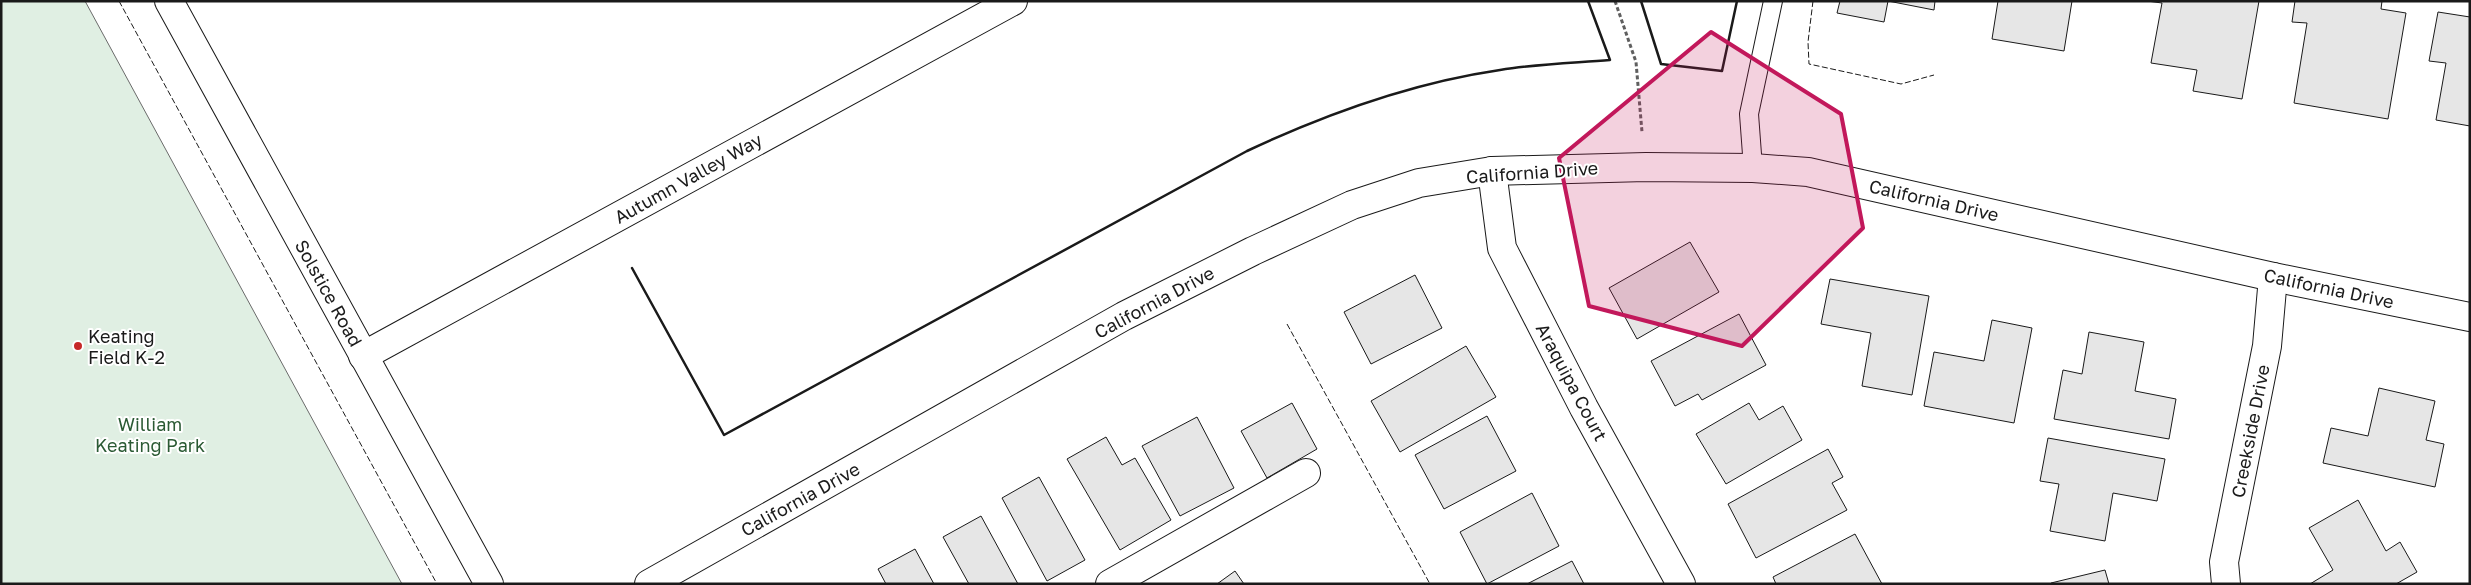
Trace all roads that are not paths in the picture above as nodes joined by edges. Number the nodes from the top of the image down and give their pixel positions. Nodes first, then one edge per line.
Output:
1 (169, 1) edge
2 (1013, 1) edge
3 (1773, 1) edge
4 (1753, 168) junction
5 (1492, 171) junction
6 (2273, 277) junction
7 (2470, 317) edge
8 (363, 356) junction
9 (1306, 473) dead end
10 (489, 584) edge
11 (649, 584) edge
12 (1110, 584) edge
13 (1681, 584) edge
14 (2226, 584) edge

1 - 8 street, Solstice Road
2 - 8 street, Autumn Valley Way
3 - 4 lane
4 - 5 street, California Drive
4 - 6 street, California Drive
5 - 11 street, California Drive
5 - 13 street, Araquipa Court
6 - 7 street, California Drive
6 - 14 street, Creekside Drive
8 - 10 street, Solstice Road
9 - 12 street

